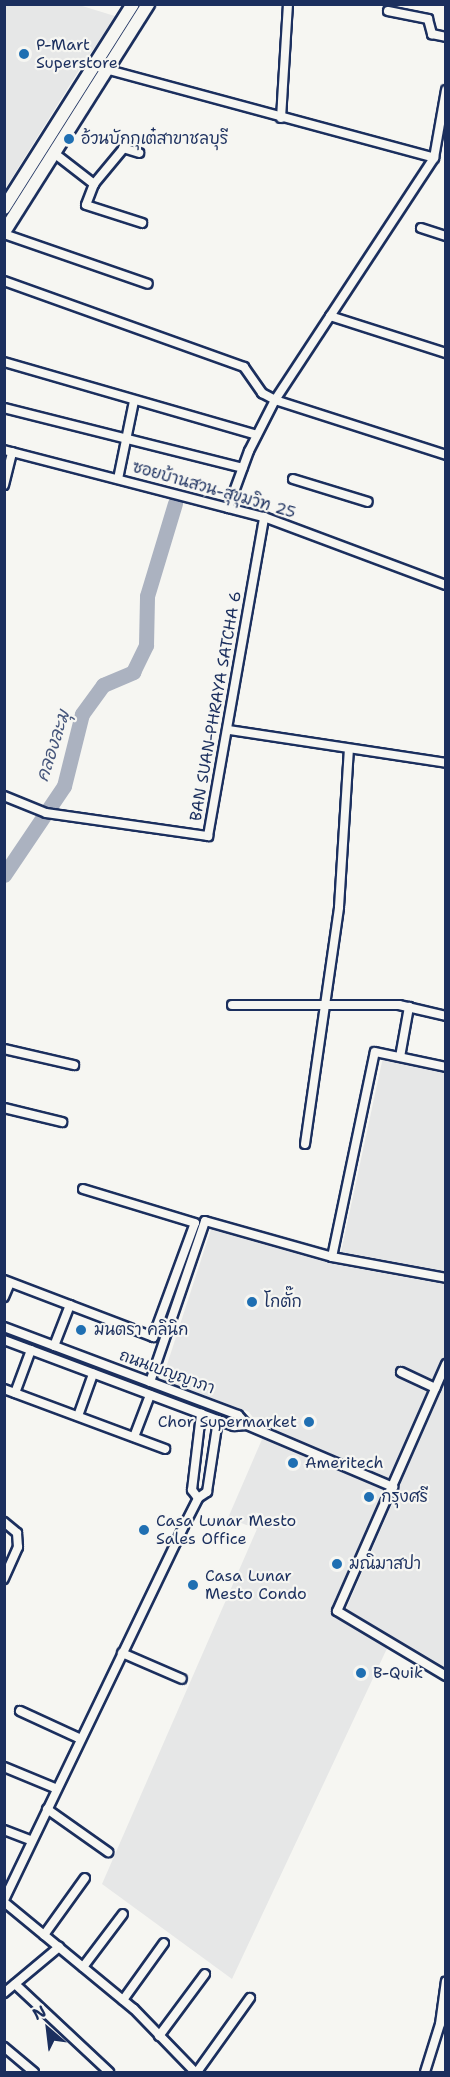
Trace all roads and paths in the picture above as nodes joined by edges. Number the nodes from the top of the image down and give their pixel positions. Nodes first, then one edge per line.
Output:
1 (133, 4) edge
2 (148, 4) edge
3 (288, 4) edge
4 (388, 11) dead end
5 (446, 37) edge
6 (94, 66) junction
7 (107, 69) junction
8 (446, 90) edge
9 (281, 118) junction
10 (54, 153) junction
11 (139, 153) dead end
12 (434, 158) junction
13 (94, 184) junction
14 (4, 208) edge
15 (142, 223) dead end
16 (421, 228) dead end
17 (4, 233) edge
18 (446, 236) edge
19 (4, 281) edge
20 (148, 284) dead end
21 (330, 316) junction
22 (446, 353) edge
23 (4, 362) edge
24 (275, 400) junction
25 (134, 401) junction
26 (4, 408) edge
27 (257, 435) junction
28 (126, 440) junction
29 (8, 451) edge
30 (446, 455) edge
31 (243, 468) junction
32 (118, 479) junction
33 (293, 479) dead end
34 (4, 486) edge
35 (368, 502) dead end
36 (228, 508) junction
37 (264, 517) junction
38 (446, 585) edge
39 (229, 730) junction
40 (349, 748) junction
41 (446, 763) edge
42 (4, 795) edge
43 (232, 1005) dead end
44 (325, 1005) junction
45 (409, 1007) junction
46 (446, 1016) edge
47 (4, 1049) edge
48 (400, 1057) junction
49 (74, 1065) dead end
50 (446, 1066) edge
51 (4, 1108) edge
52 (62, 1122) dead end
53 (305, 1144) dead end
54 (83, 1189) dead end
55 (332, 1257) junction
56 (446, 1278) edge
57 (7, 1281) edge
58 (4, 1298) edge
59 (70, 1305) junction
60 (9, 1329) edge
61 (6, 1341) edge
62 (54, 1346) junction
63 (31, 1350) junction
64 (446, 1364) edge
65 (401, 1372) dead end
66 (93, 1374) junction
67 (133, 1375) junction
68 (150, 1382) junction
69 (128, 1387) junction
70 (435, 1388) junction
71 (4, 1389) edge
72 (15, 1393) junction
73 (150, 1395) junction
74 (201, 1414) junction
75 (78, 1416) junction
76 (218, 1420) junction
77 (247, 1425) junction
78 (134, 1437) junction
79 (165, 1449) dead end
80 (393, 1487) junction
81 (198, 1498) junction
82 (4, 1522) edge
83 (4, 1579) edge
84 (122, 1653) junction
85 (446, 1676) edge
86 (182, 1679) dead end
87 (20, 1711) dead end
88 (81, 1739) junction
89 (4, 1767) edge
90 (57, 1789) junction
91 (47, 1809) junction
92 (4, 1830) edge
93 (32, 1841) junction
94 (108, 1852) dead end
95 (85, 1878) dead end
96 (4, 1901) edge
97 (123, 1914) dead end
98 (44, 1935) junction
99 (164, 1943) dead end
100 (59, 1947) junction
101 (83, 1967) junction
102 (205, 1974) dead end
103 (446, 1981) edge
104 (15, 1984) junction
105 (4, 1994) edge
106 (250, 1998) dead end
107 (123, 2000) junction
108 (159, 2036) junction
109 (4, 2047) edge
110 (34, 2073) edge
111 (109, 2073) edge
112 (196, 2073) edge
113 (425, 2073) edge

1 - 6 main road
2 - 7 main road
3 - 9 street
4 - 5 street
6 - 7 street
6 - 14 main road
7 - 9 street
7 - 10 main road
8 - 12 street
9 - 12 street
10 - 13 street
10 - 17 main road
11 - 13 street
12 - 21 street
13 - 15 street
16 - 18 street
17 - 20 street
19 - 24 street
21 - 22 street
21 - 24 street
23 - 25 street
24 - 27 street
24 - 30 street
25 - 27 street
25 - 28 street
26 - 28 street
27 - 31 street
28 - 31 street
28 - 32 street
29 - 32 street, ซอยบ้านสวน-สุขุมวิท 25
29 - 34 street
31 - 36 street
32 - 36 street, ซอยบ้านสวน-สุขุมวิท 25
33 - 35 street
36 - 37 street, ซอยบ้านสวน-สุขุมวิท 25
37 - 38 street, ซอยบ้านสวน-สุขุมวิท 25
37 - 39 street, BAN SUAN-PHRAYA SATCHA 6
39 - 40 street
39 - 42 street, BAN SUAN-PHRAYA SATCHA 6
40 - 41 street
40 - 44 street
43 - 44 street
44 - 45 street
44 - 53 street
45 - 46 street
45 - 48 street
47 - 49 street
48 - 50 street
48 - 55 street
51 - 52 street
54 - 59 street
55 - 56 street
55 - 68 street
57 - 58 street
57 - 59 street
59 - 62 street
60 - 61 street
60 - 62 street, ถนนเบญญาภา
61 - 63 street, ถนนเบญญาภา
62 - 67 street, ถนนเบญญาภา
63 - 66 street, ถนนเบญญาภา
63 - 72 street
64 - 70 street
65 - 70 street
66 - 69 street, ถนนเบญญาภา
66 - 75 street
67 - 68 street, ถนนเบญญาภา
67 - 69 street
68 - 77 street, ถนนเบญญาภา
69 - 73 street, ถนนเบญญาภา
70 - 80 street
71 - 72 street
72 - 75 street
73 - 74 street, ถนนเบญญาภา
73 - 78 street
74 - 76 street, ถนนเบญญาภา
74 - 81 street
75 - 78 street
76 - 77 street, ถนนเบญญาภา
76 - 81 street
77 - 80 street, ถนนเบญญาภา
78 - 79 street
80 - 85 street
81 - 84 street
82 - 83 street
84 - 86 street
84 - 88 street
87 - 88 street
88 - 90 street
89 - 90 street
90 - 91 street
91 - 93 street
91 - 94 street
92 - 93 street
93 - 96 street
95 - 98 street
96 - 98 street
97 - 101 street
98 - 100 street
99 - 107 street
100 - 101 street
100 - 104 street
101 - 107 street
102 - 108 street
103 - 113 street
104 - 105 street
104 - 111 street
106 - 112 street
107 - 108 street
108 - 112 street
109 - 110 street

